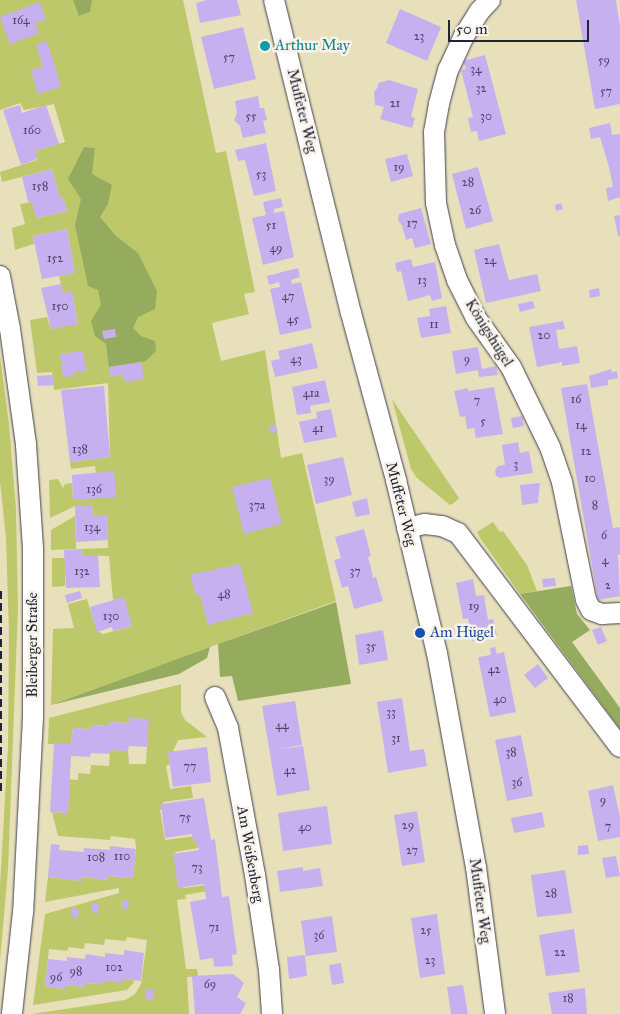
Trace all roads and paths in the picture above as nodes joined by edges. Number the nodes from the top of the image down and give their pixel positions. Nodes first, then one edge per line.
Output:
1 (274, 0) edge
2 (490, 0) edge
3 (0, 276) edge
4 (407, 528) junction
5 (620, 613) edge
6 (215, 697) dead end
7 (620, 747) edge
8 (12, 1014) edge
9 (272, 1014) edge
10 (495, 1014) edge

1 - 4 street, Muffeter Weg
2 - 5 street, Königshügel
3 - 8 street, Bleiberger Straße
4 - 7 street
4 - 10 street, Muffeter Weg
6 - 9 street, Am Weißenberg

